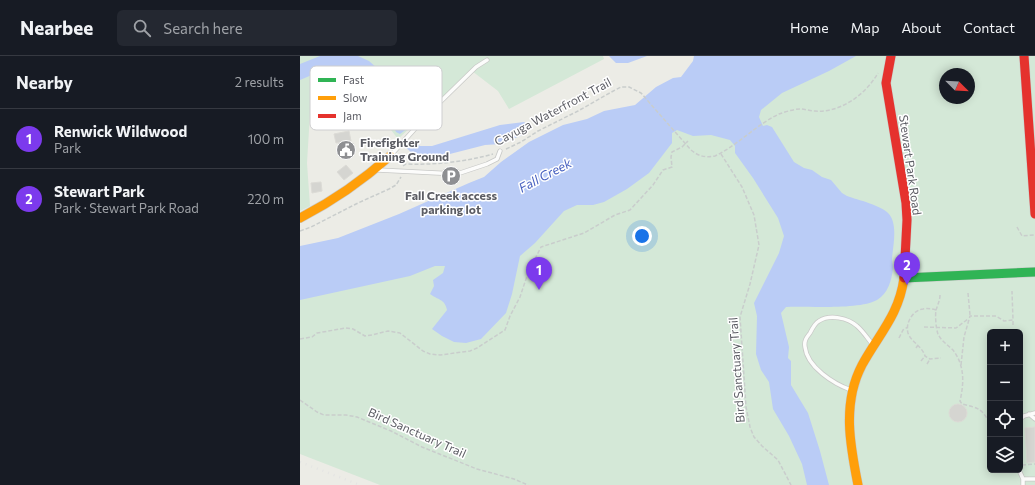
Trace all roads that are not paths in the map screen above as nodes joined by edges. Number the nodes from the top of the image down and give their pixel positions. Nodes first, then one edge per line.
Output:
1 (891, 56) edge
2 (1024, 56) edge
3 (487, 60) dead end
4 (442, 100) edge
5 (414, 130) edge
6 (500, 152) road end
7 (390, 156) joint
8 (375, 170) junction
9 (1035, 214) edge
10 (300, 218) edge
11 (1035, 272) edge
12 (904, 278) junction
13 (874, 346) junction
14 (853, 390) junction
15 (1035, 413) edge
16 (1028, 414) junction
17 (1023, 417) edge
18 (1035, 419) edge
19 (1020, 473) edge
20 (1023, 479) junction
21 (1035, 479) edge
22 (858, 485) edge
23 (1023, 485) edge

1 - 12 street, Stewart Park Road
2 - 9 street
3 - 4 lane
5 - 7 lane
6 - 8 lane
7 - 8 street
8 - 10 street
11 - 12 street
12 - 13 street, Stewart Park Road
13 - 14 street, Stewart Park Road
13 - 14 lane
14 - 22 street, Stewart Park Road
15 - 16 lane
16 - 17 lane
16 - 18 lane
19 - 20 lane
20 - 21 lane
20 - 23 lane

